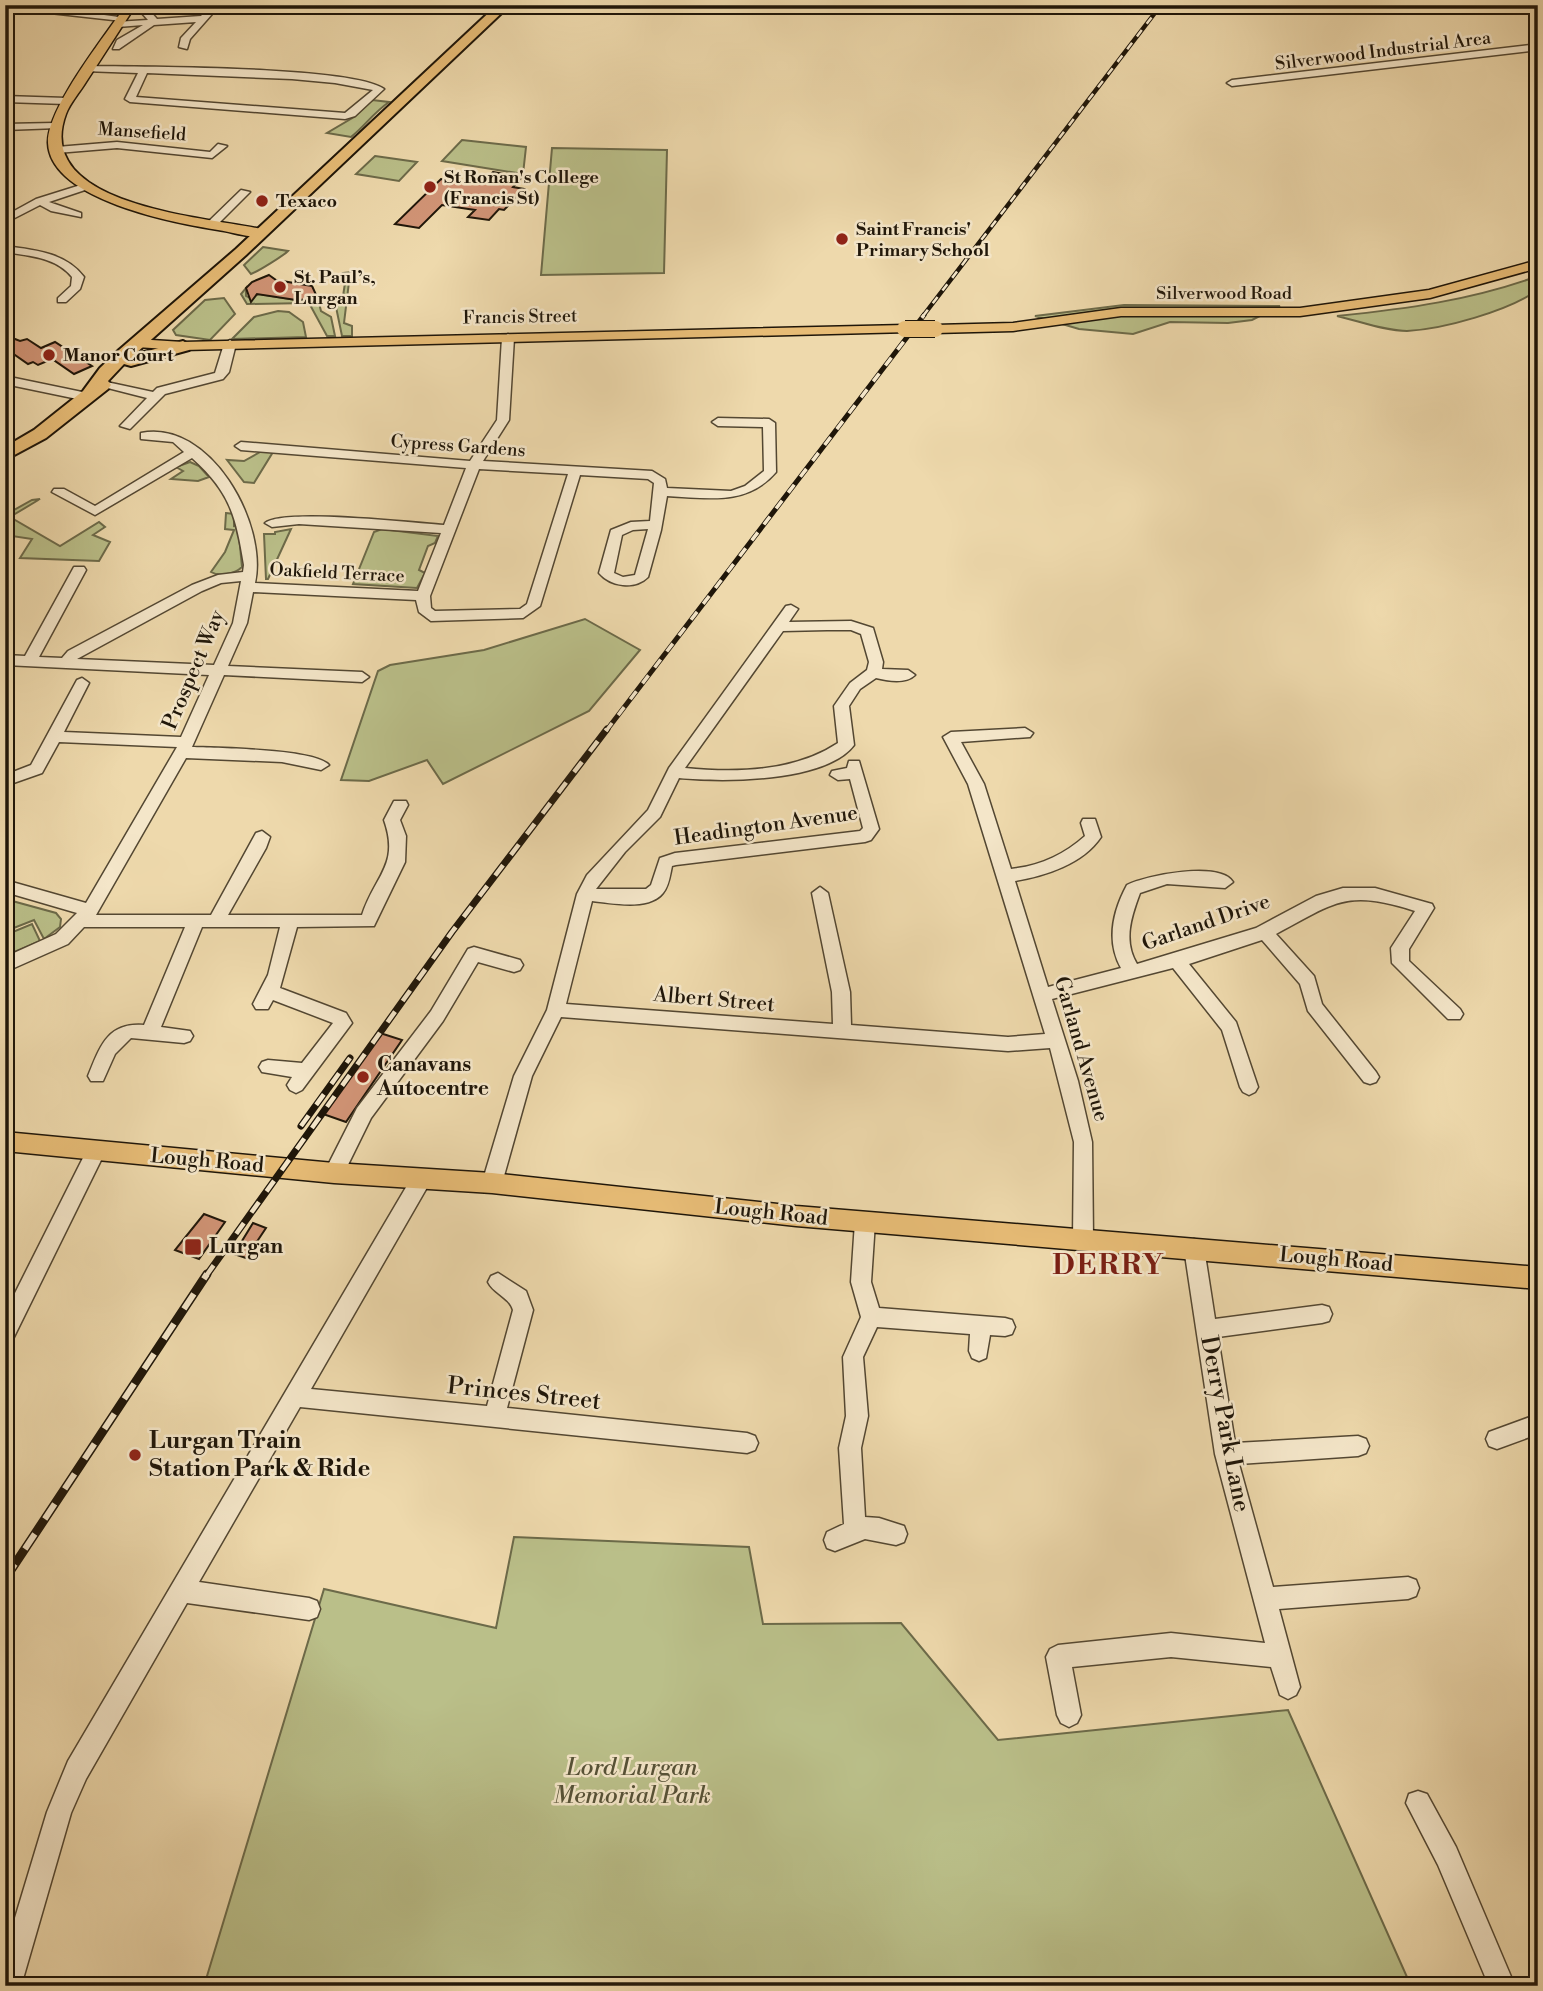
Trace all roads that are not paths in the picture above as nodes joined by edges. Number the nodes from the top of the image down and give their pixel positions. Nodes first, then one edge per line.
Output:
1 (5, 5) edge
2 (131, 5) edge
3 (148, 5) edge
4 (216, 5) edge
5 (504, 5) edge
6 (55, 9) edge
7 (201, 19) junction
8 (120, 21) junction
9 (151, 23) junction
10 (188, 44) dead end
11 (116, 47) dead end
12 (1538, 47) edge
13 (87, 69) junction
14 (144, 71) junction
15 (1232, 83) dead end
16 (5, 99) edge
17 (66, 101) junction
18 (55, 126) junction
19 (5, 127) edge
20 (222, 146) dead end
21 (57, 150) junction
22 (87, 187) junction
23 (246, 192) dead end
24 (40, 201) junction
25 (76, 212) dead end
26 (5, 220) edge
27 (211, 225) junction
28 (261, 233) junction
29 (5, 249) edge
30 (1538, 264) edge
31 (62, 300) dead end
32 (181, 305) junction
33 (168, 324) junction
34 (905, 329) joint
35 (508, 338) junction
36 (142, 344) junction
37 (230, 344) junction
38 (183, 346) junction
39 (131, 361) junction
40 (5, 380) edge
41 (93, 392) junction
42 (154, 396) junction
43 (718, 422) dead end
44 (241, 446) dead end
45 (193, 452) junction
46 (5, 455) edge
47 (474, 465) junction
48 (575, 471) junction
49 (59, 492) dead end
50 (661, 492) junction
51 (272, 523) dead end
52 (655, 525) junction
53 (448, 529) junction
54 (79, 570) dead end
55 (249, 582) junction
56 (423, 596) junction
57 (791, 609) dead end
58 (780, 626) junction
59 (5, 660) edge
60 (30, 661) junction
61 (67, 662) junction
62 (218, 670) junction
63 (874, 672) junction
64 (908, 675) dead end
65 (362, 677) dead end
66 (82, 684) dead end
67 (1025, 733) dead end
68 (55, 737) junction
69 (184, 747) junction
70 (321, 765) dead end
71 (674, 772) junction
72 (838, 775) dead end
73 (5, 781) edge
74 (400, 805) dead end
75 (1089, 823) dead end
76 (262, 837) dead end
77 (1005, 876) junction
78 (1225, 882) dead end
79 (5, 886) edge
80 (820, 893) dead end
81 (585, 894) junction
82 (86, 915) junction
83 (216, 922) junction
84 (290, 922) junction
85 (195, 923) junction
86 (1265, 932) junction
87 (1175, 959) junction
88 (5, 965) edge
89 (514, 965) dead end
90 (1132, 971) junction
91 (1042, 995) junction
92 (556, 1010) junction
93 (1454, 1014) dead end
94 (150, 1032) junction
95 (842, 1033) junction
96 (184, 1036) dead end
97 (1055, 1040) junction
98 (268, 1067) dead end
99 (97, 1076) dead end
100 (1370, 1077) dead end
101 (1249, 1087) dead end
102 (5, 1141) edge
103 (97, 1150) junction
104 (334, 1173) junction
105 (422, 1178) junction
106 (492, 1183) junction
107 (864, 1222) junction
108 (1083, 1239) junction
109 (1194, 1248) junction
110 (1538, 1278) edge
111 (498, 1282) dead end
112 (1322, 1314) dead end
113 (871, 1317) junction
114 (981, 1325) junction
115 (1005, 1327) dead end
116 (1207, 1329) junction
117 (5, 1334) edge
118 (979, 1352) dead end
119 (295, 1397) junction
120 (494, 1418) junction
121 (1538, 1424) edge
122 (1497, 1439) dead end
123 (747, 1443) dead end
124 (1358, 1446) dead end
125 (1226, 1454) junction
126 (855, 1528) junction
127 (896, 1534) dead end
128 (835, 1540) dead end
129 (1408, 1588) dead end
130 (181, 1591) junction
131 (1263, 1599) junction
132 (309, 1609) dead end
133 (1280, 1656) junction
134 (1288, 1688) dead end
135 (1069, 1715) dead end
136 (1418, 1803) dead end
137 (8, 1986) edge
138 (1502, 1986) edge

1 - 6 street
2 - 8 main road
3 - 9 street
4 - 7 street
5 - 28 highway
6 - 8 street
7 - 9 street
7 - 10 street
8 - 9 street
8 - 13 main road
9 - 11 street
12 - 15 street, Silverwood Industrial Area
13 - 14 street
13 - 17 main road
14 - 14 street
16 - 17 street
17 - 18 main road
18 - 19 street
18 - 21 main road
20 - 21 street, Mansefield
21 - 22 main road
22 - 24 street
22 - 27 main road
23 - 27 street
24 - 25 street
24 - 26 street
27 - 28 main road
28 - 32 highway
29 - 31 street
30 - 34 main road, Silverwood Road, bridge
32 - 33 highway
32 - 36 highway
33 - 36 highway
33 - 38 highway
34 - 35 main road, Francis Street
35 - 37 main road, Francis Street
35 - 47 street
36 - 38 main road, Francis Street
36 - 39 highway
36 - 41 highway
37 - 38 main road, Francis Street
37 - 42 street
38 - 39 highway
39 - 41 highway
40 - 41 street
41 - 42 street
41 - 46 highway
42 - 45 street, Prospect Way
43 - 50 street
44 - 47 street, Cypress Gardens
45 - 49 street
45 - 55 street, Prospect Way
47 - 48 street, Cypress Gardens
47 - 53 street
48 - 50 street, Cypress Gardens
48 - 56 street
50 - 52 street
51 - 53 street
52 - 52 street
53 - 56 street
54 - 60 street
55 - 56 street, Oakfield Terrace
55 - 61 street, Oakfield Terrace
55 - 62 street, Prospect Way
57 - 58 street
58 - 63 street
58 - 71 street
59 - 60 street
60 - 61 street
61 - 62 street
62 - 65 street
62 - 69 street, Prospect Way
63 - 64 street
63 - 71 street
66 - 68 street
67 - 77 street, Garland Avenue
68 - 69 street
68 - 73 street
69 - 70 street
69 - 82 street, Prospect Way
71 - 81 street
72 - 81 street, Headington Avenue
74 - 84 street
75 - 77 street
76 - 83 street
77 - 91 street, Garland Avenue
78 - 90 street
79 - 82 street
80 - 95 street
81 - 92 street
82 - 85 street
82 - 88 street
83 - 84 street
83 - 85 street
84 - 98 street
85 - 94 street
86 - 87 street, Garland Drive
86 - 93 street, Garland Drive
86 - 100 street
87 - 90 street, Garland Drive
87 - 101 street
89 - 104 street
90 - 91 street, Garland Drive
91 - 97 street, Garland Avenue
92 - 95 street, Albert Street
92 - 106 street
94 - 96 street
94 - 99 street
95 - 97 street, Albert Street
97 - 108 street, Garland Avenue
102 - 103 main road, Lough Road
103 - 104 main road, Lough Road
103 - 117 street
104 - 105 main road, Lough Road
105 - 106 main road, Lough Road
105 - 119 street
106 - 107 main road, Lough Road
107 - 108 main road, Lough Road
107 - 113 street
108 - 109 main road, Lough Road
109 - 110 main road, Lough Road
109 - 116 street, Derry Park Lane
111 - 120 street
112 - 116 street
113 - 114 street
113 - 126 street
114 - 115 street
114 - 118 street
116 - 125 street, Derry Park Lane
119 - 120 street, Princes Street
119 - 130 street
120 - 123 street, Princes Street
121 - 122 street
124 - 125 street
125 - 131 street, Derry Park Lane
126 - 127 street
126 - 128 street
129 - 131 street
130 - 132 street
130 - 137 street
131 - 133 street, Derry Park Lane
133 - 134 street, Derry Park Lane
133 - 135 street
136 - 138 street

